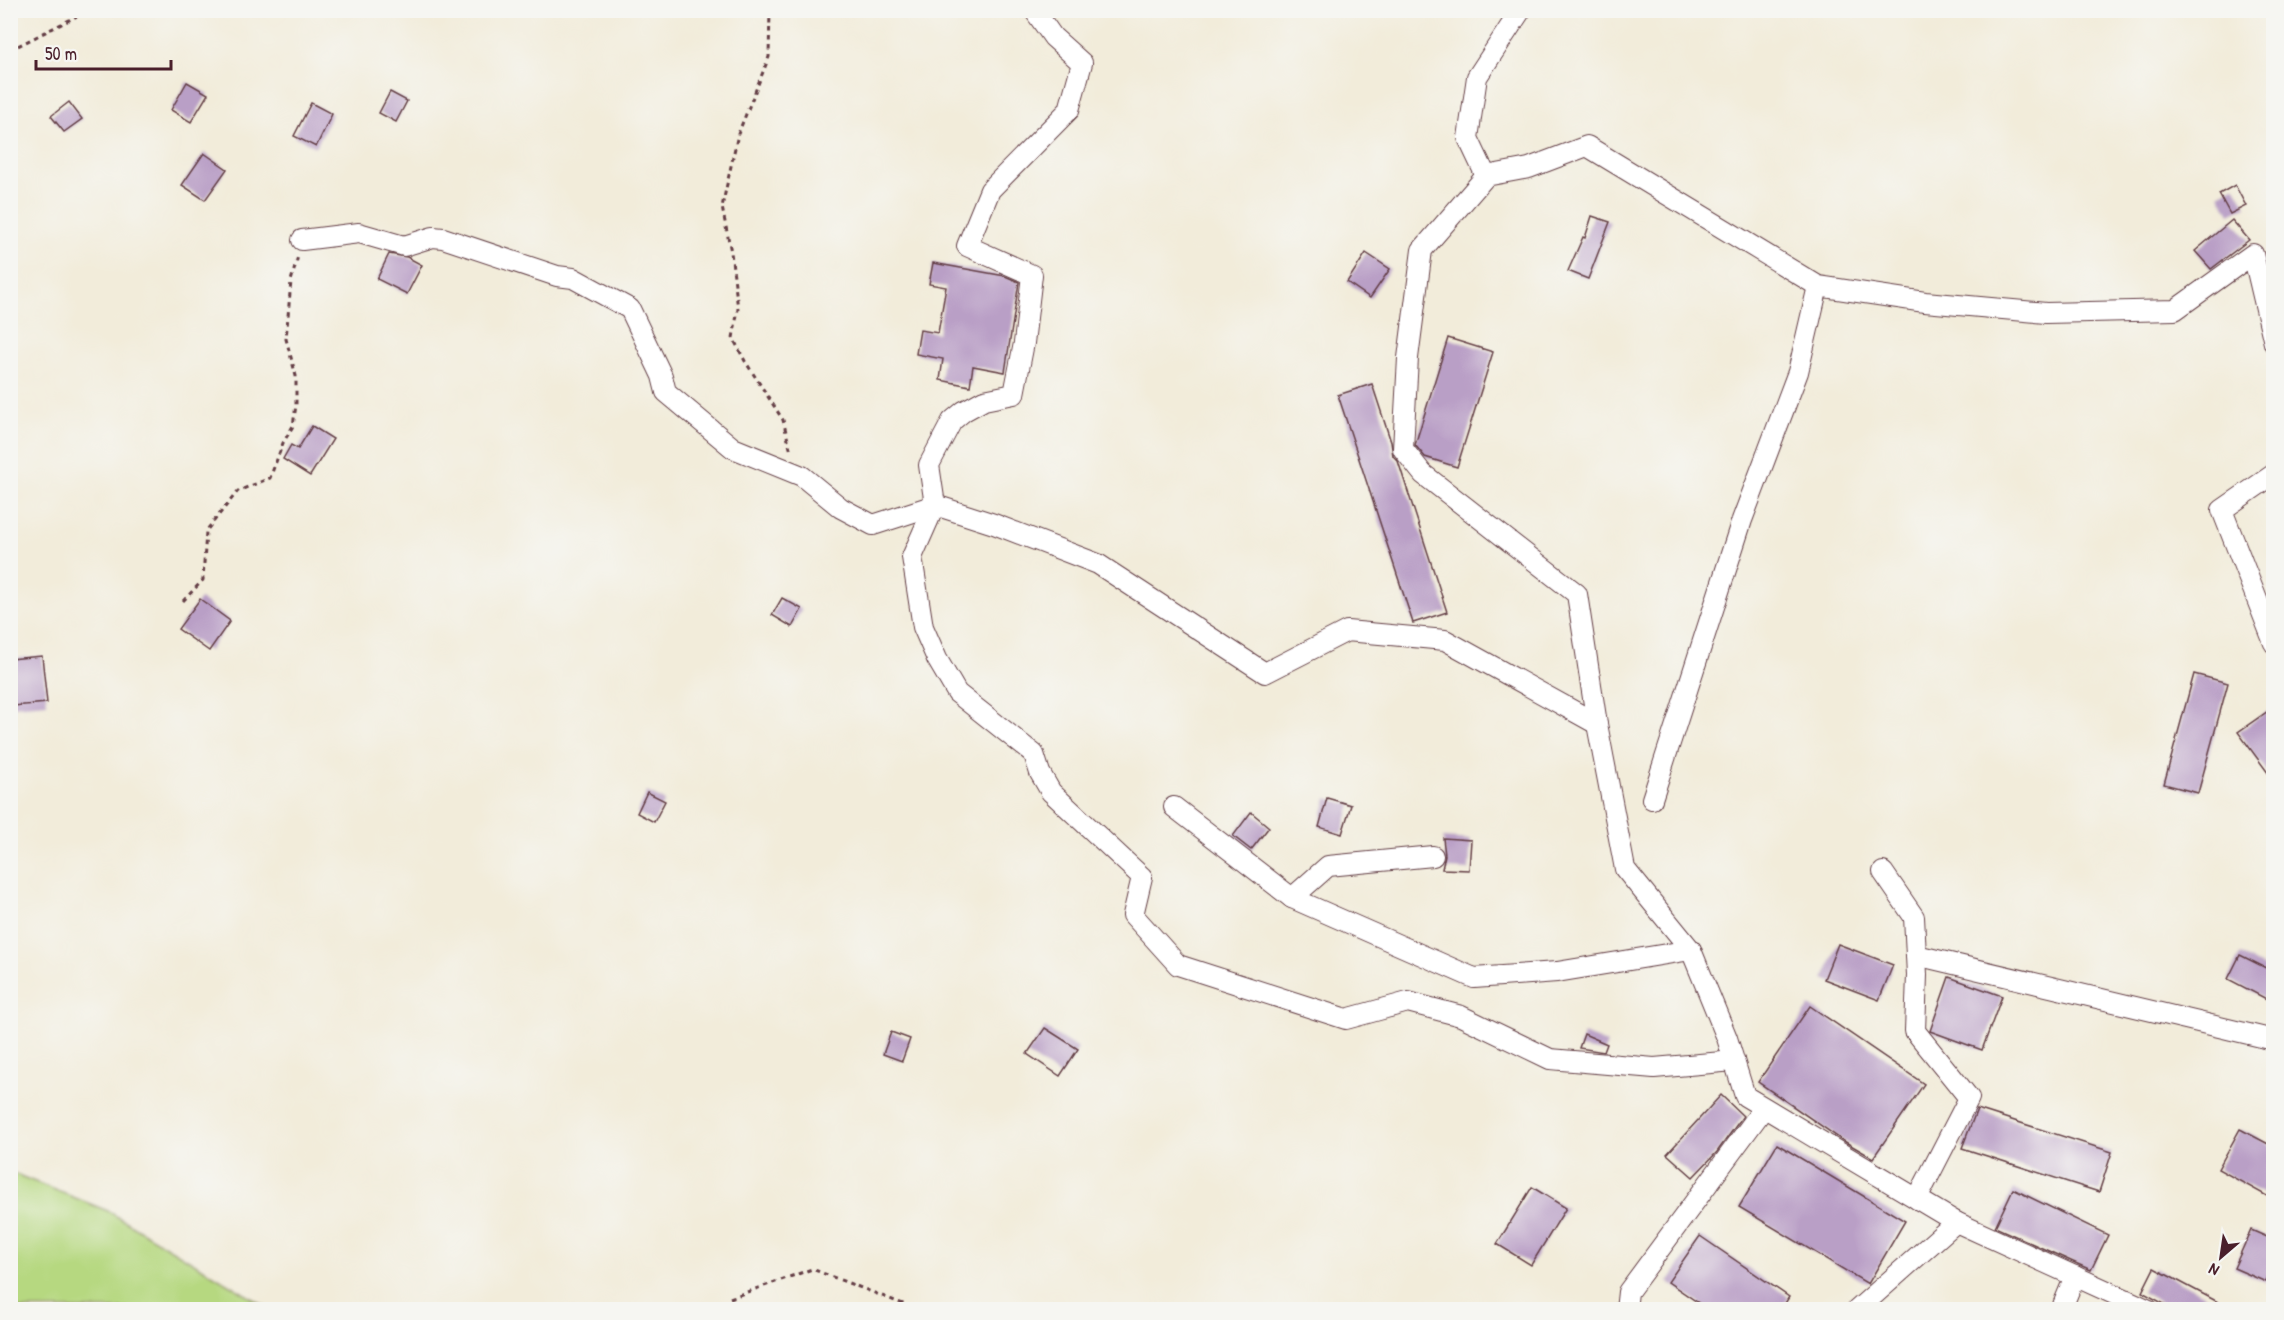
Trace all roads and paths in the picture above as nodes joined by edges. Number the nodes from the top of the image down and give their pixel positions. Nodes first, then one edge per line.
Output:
1 (88, 10) edge
2 (770, 10) edge
3 (1034, 10) edge
4 (1521, 10) edge
5 (10, 50) edge
6 (1486, 176) junction
7 (302, 240) joint
8 (1818, 286) junction
9 (2274, 343) edge
10 (2274, 474) edge
11 (802, 476) junction
12 (935, 505) junction
13 (183, 601) dead end
14 (2274, 644) edge
15 (1597, 724) junction
16 (1652, 799) dead end
17 (1174, 807) dead end
18 (1433, 855) dead end
19 (1883, 872) dead end
20 (1292, 898) junction
21 (1690, 950) junction
22 (1916, 955) junction
23 (2274, 1040) edge
24 (1734, 1060) junction
25 (1764, 1108) junction
26 (1917, 1199) junction
27 (1956, 1222) junction
28 (2075, 1276) junction
29 (730, 1298) dead end
30 (908, 1310) edge
31 (1626, 1310) edge
32 (1857, 1310) edge
33 (2061, 1310) edge
34 (2149, 1310) edge

1 - 5 path
2 - 11 path
3 - 12 street
4 - 6 street
6 - 8 street
6 - 15 street
7 - 11 street
7 - 13 path
8 - 9 street
8 - 16 street
10 - 14 street
11 - 12 street
12 - 15 street
12 - 24 street
15 - 21 street
17 - 20 street
18 - 20 street
19 - 22 street
20 - 21 street
21 - 24 street
22 - 23 street
22 - 26 street
24 - 25 street
25 - 26 street
25 - 31 street
26 - 27 street
27 - 28 street
27 - 32 street
28 - 33 street
28 - 34 street
29 - 30 path

